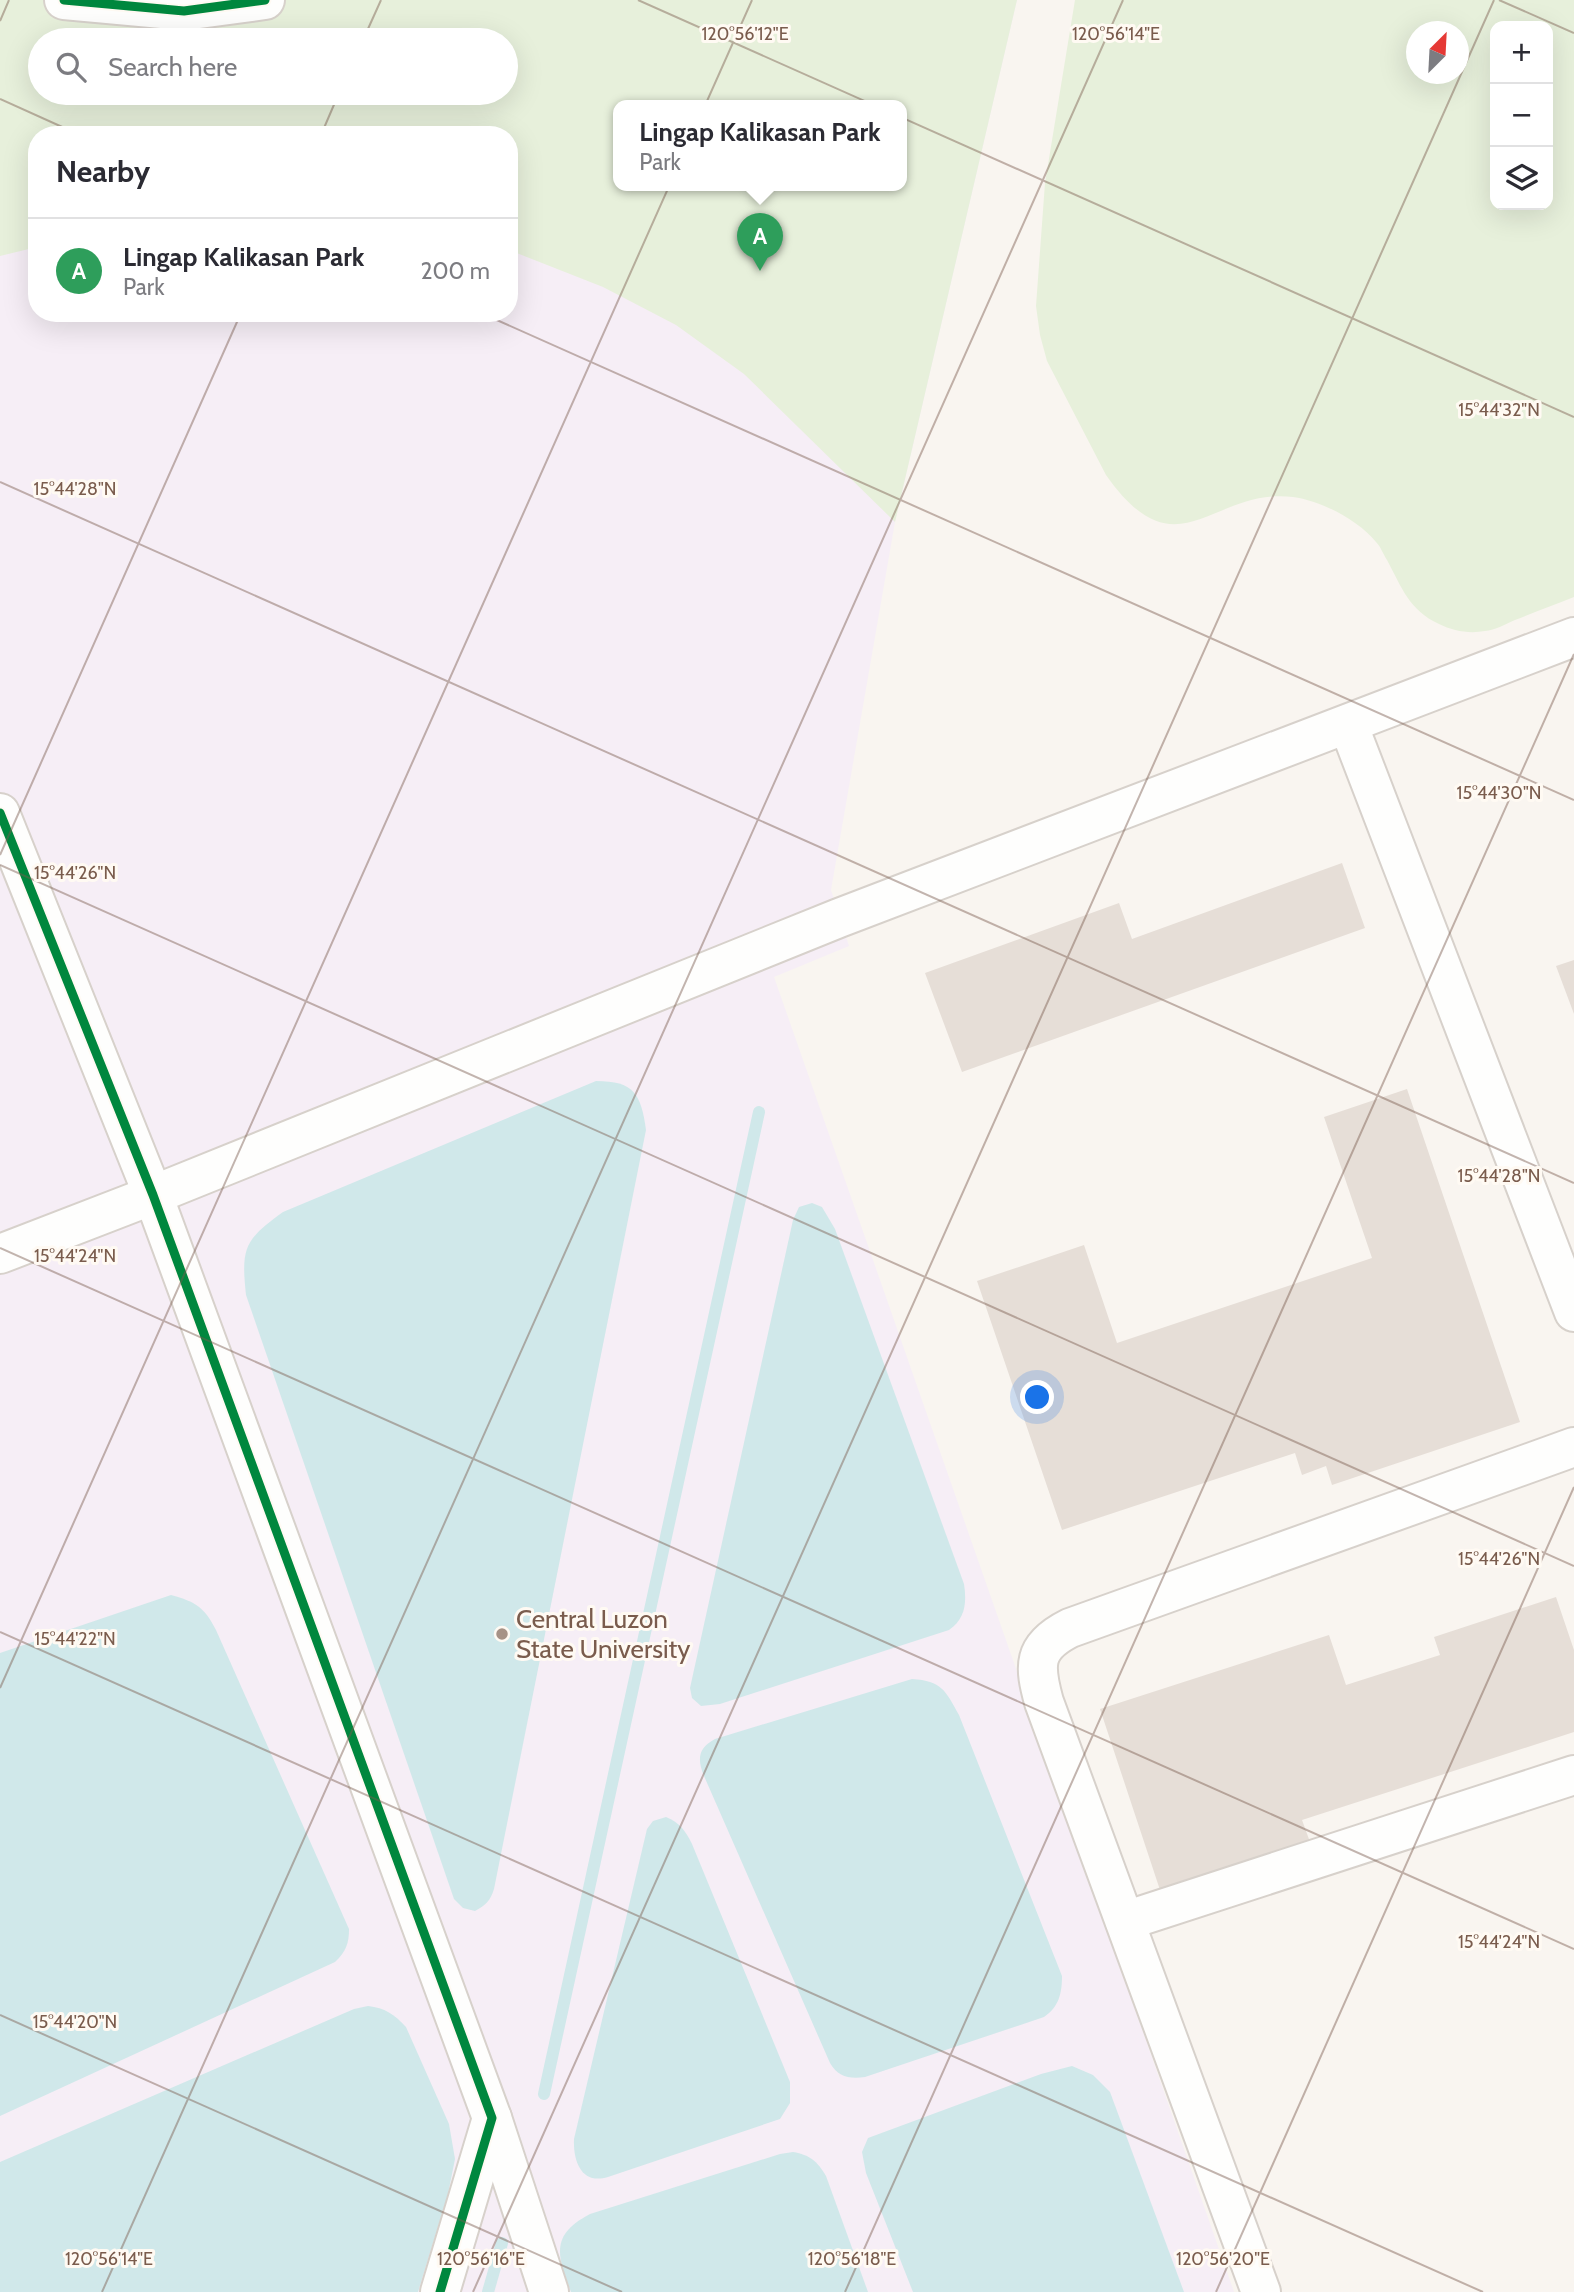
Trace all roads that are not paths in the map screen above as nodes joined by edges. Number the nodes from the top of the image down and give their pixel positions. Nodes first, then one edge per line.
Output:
1 (64, 0) edge
2 (264, 0) edge
3 (1574, 637) edge
4 (1348, 724) junction
5 (0, 813) edge
6 (153, 1195) junction
7 (0, 1254) edge
8 (1574, 1312) edge
9 (1574, 1447) edge
10 (1574, 1774) edge
11 (1125, 1921) junction
12 (492, 2118) junction
13 (440, 2292) edge
14 (549, 2292) edge
15 (1261, 2292) edge

1 - 2 street
3 - 4 street
4 - 6 street
4 - 8 street
5 - 6 street
6 - 7 street
6 - 12 street
9 - 11 street
10 - 11 street
11 - 15 street
12 - 13 street
12 - 14 street

